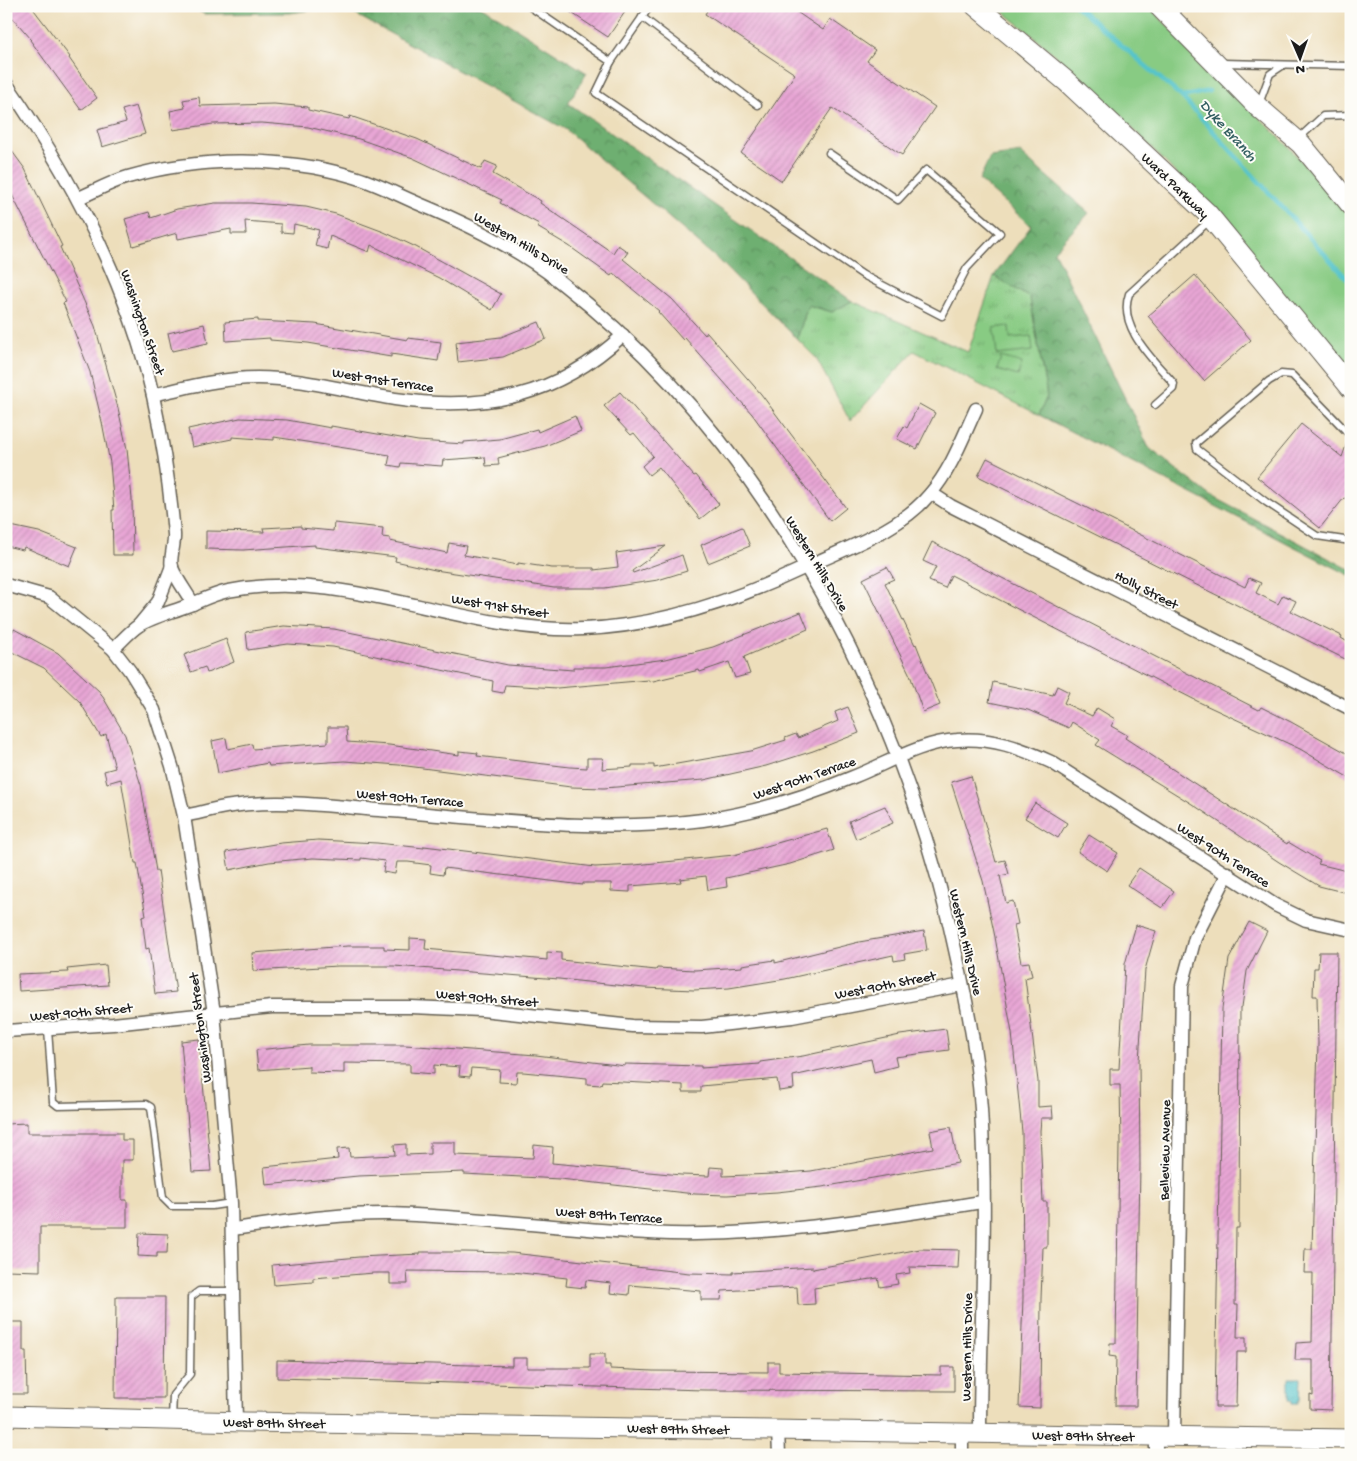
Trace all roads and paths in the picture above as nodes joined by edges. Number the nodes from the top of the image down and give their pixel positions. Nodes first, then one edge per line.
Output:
1 (529, 6) edge
2 (650, 6) edge
3 (976, 6) edge
4 (1159, 6) edge
5 (642, 18) junction
6 (611, 62) junction
7 (1214, 63) junction
8 (1282, 66) junction
9 (1351, 66) edge
10 (6, 83) edge
11 (758, 105) dead end
12 (1258, 106) junction
13 (1351, 115) edge
14 (1297, 140) junction
15 (829, 153) dead end
16 (78, 198) junction
17 (1351, 204) edge
18 (1212, 219) junction
19 (623, 335) junction
20 (1351, 388) edge
21 (153, 395) junction
22 (1156, 405) dead end
23 (976, 409) dead end
24 (1351, 436) edge
25 (932, 493) junction
26 (1351, 541) edge
27 (172, 566) junction
28 (807, 567) junction
29 (6, 585) edge
30 (193, 604) junction
31 (139, 625) junction
32 (113, 650) junction
33 (1351, 709) edge
34 (898, 759) junction
35 (184, 816) junction
36 (1228, 873) junction
37 (1351, 930) edge
38 (962, 985) junction
39 (214, 1012) junction
40 (48, 1029) junction
41 (6, 1031) edge
42 (982, 1202) junction
43 (231, 1203) junction
44 (233, 1229) junction
45 (234, 1291) junction
46 (6, 1416) edge
47 (172, 1420) junction
48 (236, 1422) junction
49 (778, 1430) junction
50 (971, 1433) junction
51 (1165, 1436) junction
52 (1351, 1439) edge
53 (778, 1455) edge
54 (962, 1455) edge
55 (1156, 1455) edge

1 - 6 lane
2 - 5 lane
3 - 18 main road, Ward Parkway
4 - 7 main road
5 - 6 lane
5 - 11 lane
6 - 15 lane
7 - 8 lane
7 - 12 main road
8 - 9 lane
8 - 12 lane
10 - 16 street, Washington Street
12 - 14 main road
13 - 14 lane
14 - 17 main road
16 - 19 street, Western Hills Drive
16 - 21 street, Washington Street
18 - 20 main road, Ward Parkway
18 - 22 lane
19 - 21 street, West 91st Terrace
19 - 28 street, Western Hills Drive
21 - 27 street, Washington Street
23 - 25 street, West 91st Street
24 - 26 lane
25 - 28 street, West 91st Street
25 - 33 street, Holly Street
27 - 30 street
27 - 31 street, Washington Street
28 - 30 street, West 91st Street
28 - 34 street, Western Hills Drive
29 - 32 street
30 - 31 street, West 91st Street
31 - 32 street, West 91st Street
32 - 35 street, Washington Street
34 - 35 street, West 90th Terrace
34 - 36 street, West 90th Terrace
34 - 38 street, Western Hills Drive
35 - 39 street, Washington Street
36 - 37 street, West 90th Terrace
36 - 51 street, Belleview Avenue
38 - 39 street, West 90th Street
38 - 42 street, Western Hills Drive
39 - 40 street, West 90th Street
39 - 43 street, Washington Street
40 - 41 street, West 90th Street
40 - 43 lane
42 - 44 street, West 89th Terrace
42 - 50 street, Western Hills Drive
43 - 44 street, Washington Street
44 - 45 street, Washington Street
45 - 47 lane
45 - 48 street, Washington Street
46 - 47 street, West 89th Street
47 - 48 street, West 89th Street
48 - 49 street, West 89th Street
49 - 50 street, West 89th Street
49 - 53 street
50 - 51 street, West 89th Street
50 - 54 street, Western Hills Drive
51 - 52 street, West 89th Street
51 - 55 street, Belleview Avenue

